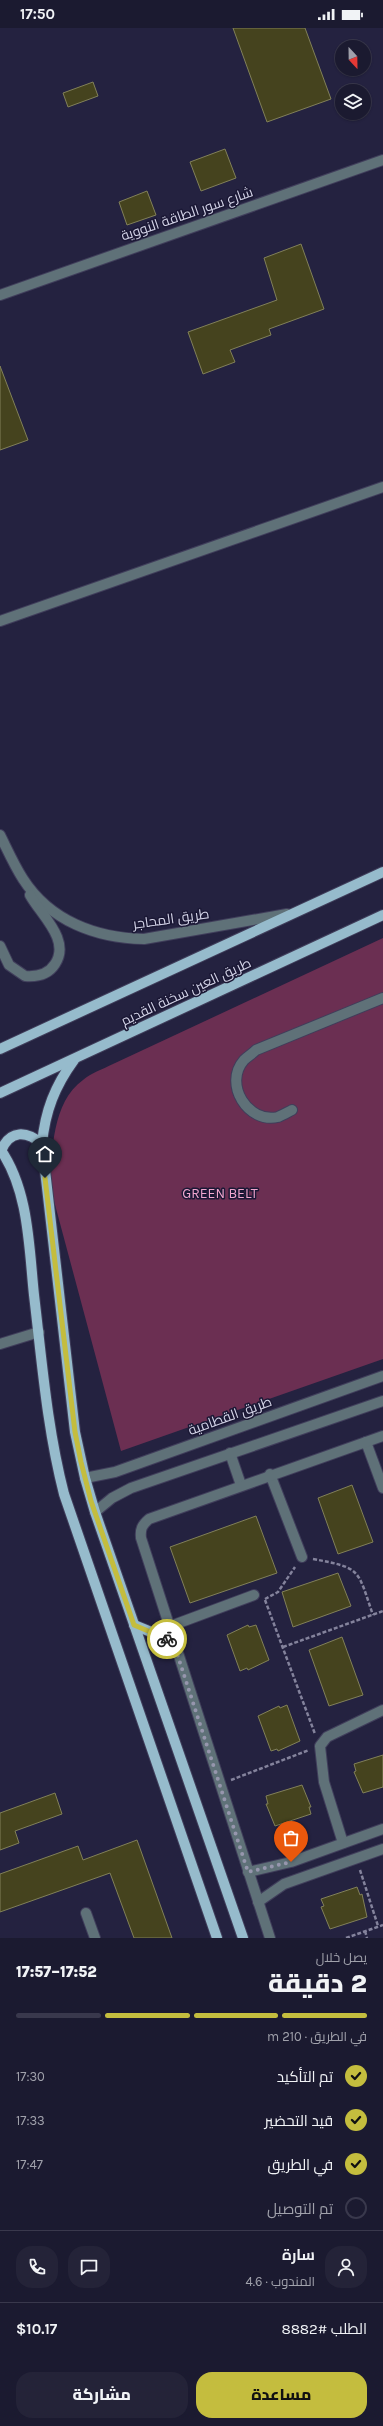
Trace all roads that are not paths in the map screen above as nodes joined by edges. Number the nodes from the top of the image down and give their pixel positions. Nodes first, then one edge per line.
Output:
1 (383, 160) edge
2 (0, 295) edge
3 (383, 487) edge
4 (0, 621) edge
5 (0, 835) edge
6 (383, 872) edge
7 (23, 879) junction
8 (295, 913) junction
9 (383, 915) edge
10 (0, 946) edge
11 (383, 998) edge
12 (0, 1048) edge
13 (74, 1060) junction
14 (0, 1093) edge
15 (292, 1110) dead end
16 (42, 1144) junction
17 (1, 1150) edge
18 (38, 1332) junction
19 (0, 1344) edge
20 (383, 1376) edge
21 (383, 1401) edge
22 (383, 1436) edge
23 (366, 1442) junction
24 (230, 1453) junction
25 (270, 1474) junction
26 (84, 1478) junction
27 (241, 1484) junction
28 (383, 1488) edge
29 (95, 1512) junction
30 (302, 1557) road end
31 (254, 1595) road end
32 (134, 1625) junction
33 (168, 1627) junction
34 (173, 1641) junction
35 (383, 1710) edge
36 (383, 1829) edge
37 (343, 1843) junction
38 (383, 1849) edge
39 (248, 1872) junction
40 (258, 1902) junction
41 (86, 1913) dead end
42 (95, 1938) edge
43 (217, 1938) edge
44 (243, 1938) edge
45 (270, 1938) edge

1 - 2 street, شارع سور الطاقة النووية
3 - 4 street
5 - 7 street, طريق المحاجر
6 - 8 main road, طريق العين سخنة القديم
7 - 8 street, طريق المحاجر
7 - 10 street
8 - 12 main road, طريق العين سخنة القديم
9 - 13 main road, طريق العين سخنة القديم
11 - 15 street
13 - 14 main road, طريق العين سخنة القديم
13 - 16 main road
16 - 17 main road
16 - 26 main road
17 - 18 main road
18 - 19 street
18 - 43 main road
20 - 26 street, طريق القطامية
21 - 24 street
22 - 23 street
23 - 25 street
23 - 28 street
24 - 27 street
24 - 29 street
25 - 27 street
25 - 30 street
26 - 29 main road
27 - 33 street
29 - 32 main road
31 - 33 street
32 - 34 main road
32 - 44 main road
33 - 34 street
34 - 39 street
35 - 37 street
36 - 37 street
37 - 39 street
38 - 40 street
39 - 40 street
40 - 45 street
41 - 42 street

